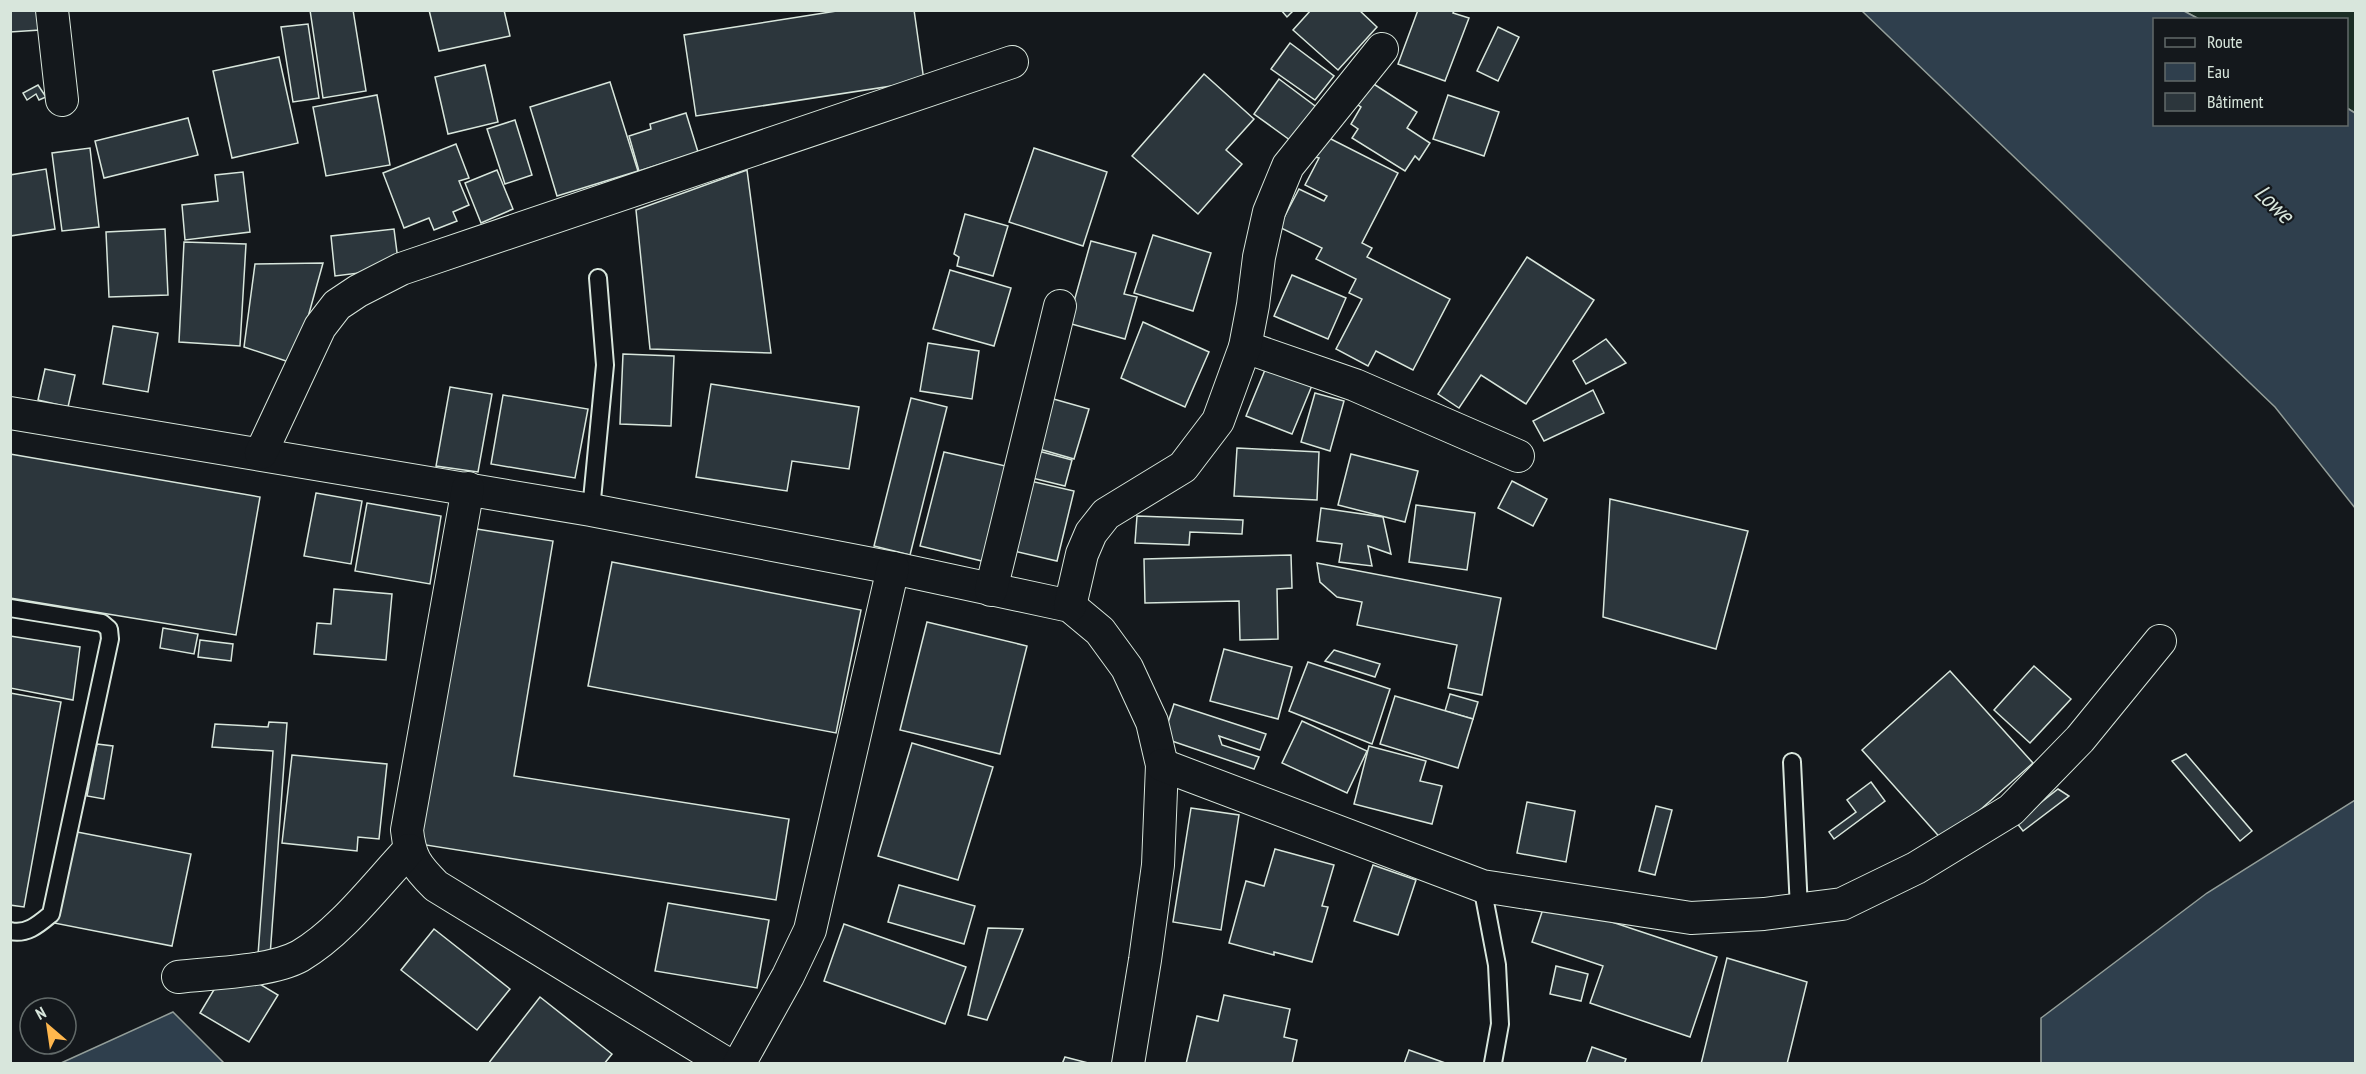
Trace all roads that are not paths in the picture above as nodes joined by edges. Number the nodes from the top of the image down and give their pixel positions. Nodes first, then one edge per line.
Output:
1 (52, 10) edge
2 (1382, 49) dead end
3 (1012, 62) dead end
4 (62, 100) dead end
5 (598, 279) dead end
6 (1060, 306) dead end
7 (1245, 347) junction
8 (10, 413) edge
9 (261, 453) junction
10 (1518, 456) dead end
11 (468, 488) junction
12 (591, 510) junction
13 (893, 568) junction
14 (991, 590) junction
15 (1070, 606) junction
16 (10, 608) edge
17 (2160, 641) dead end
18 (1792, 762) dead end
19 (1162, 765) junction
20 (409, 850) junction
21 (1482, 886) junction
22 (1799, 909) junction
23 (10, 931) edge
24 (178, 977) dead end
25 (1493, 1063) edge
26 (727, 1064) edge
27 (739, 1064) edge
28 (1128, 1064) edge

1 - 4 street
2 - 7 street
3 - 9 street
5 - 12 lane
6 - 14 street
7 - 10 street
7 - 15 street
8 - 9 street
9 - 11 street
11 - 12 street
11 - 20 street
12 - 13 street
13 - 14 street
13 - 27 street
14 - 15 street
15 - 19 street
16 - 23 lane
17 - 22 street
18 - 22 lane
19 - 21 street
19 - 28 street
20 - 24 street
20 - 26 street
21 - 22 street
21 - 25 lane

